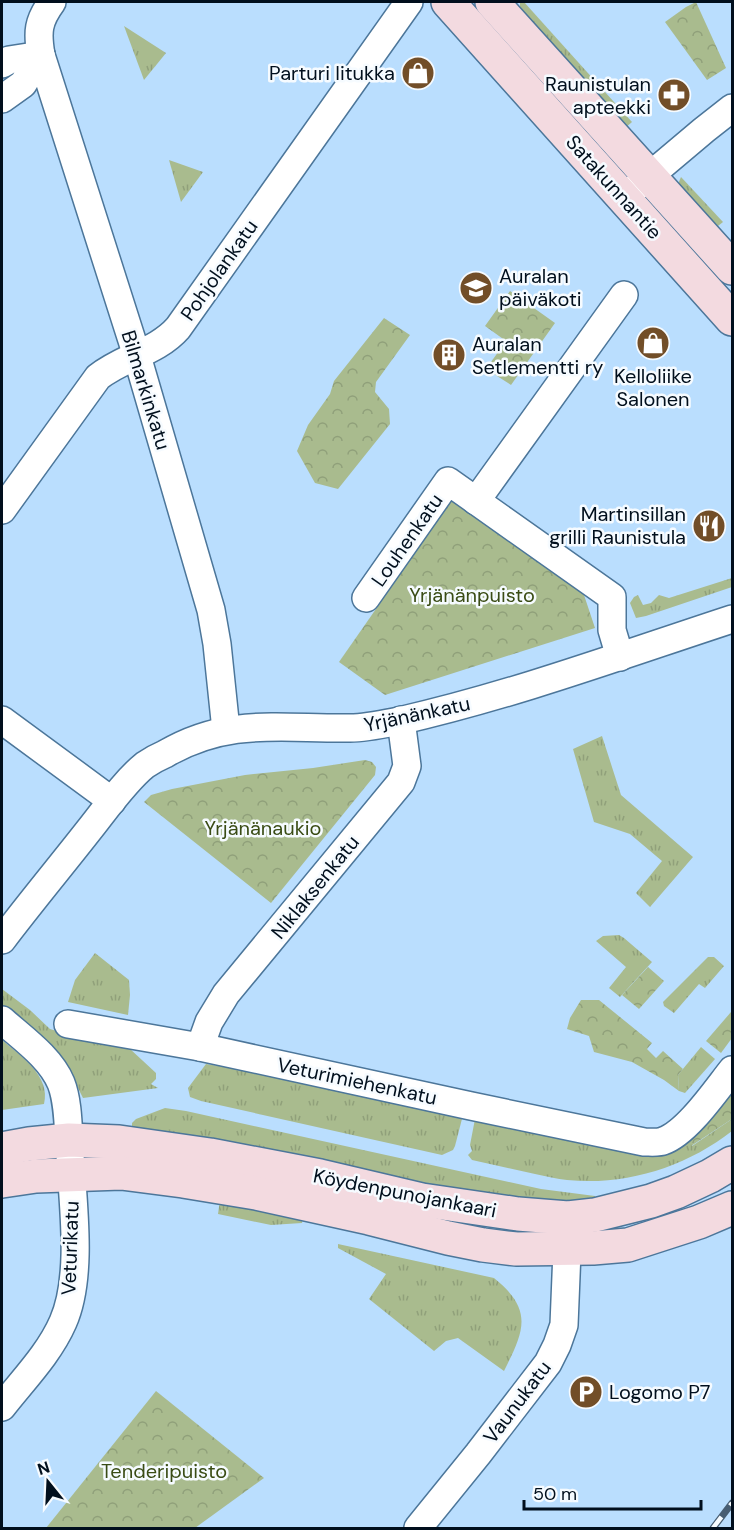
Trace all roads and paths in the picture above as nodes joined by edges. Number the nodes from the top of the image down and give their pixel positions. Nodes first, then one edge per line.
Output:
1 (52, 2) edge
2 (409, 2) edge
3 (448, 2) edge
4 (493, 2) edge
5 (41, 55) junction
6 (2, 64) edge
7 (2, 99) edge
8 (732, 108) edge
9 (648, 176) junction
10 (623, 198) junction
11 (732, 268) edge
12 (624, 295) dead end
13 (732, 319) edge
14 (137, 356) junction
15 (476, 501) junction
16 (2, 510) edge
17 (366, 598) dead end
18 (732, 619) edge
19 (620, 657) junction
20 (2, 720) edge
21 (401, 720) junction
22 (226, 730) junction
23 (112, 801) junction
24 (2, 940) edge
25 (2, 1020) edge
26 (68, 1024) dead end
27 (200, 1047) junction
28 (732, 1070) edge
29 (69, 1140) junction
30 (2, 1149) edge
31 (732, 1163) edge
32 (71, 1175) junction
33 (2, 1181) edge
34 (732, 1208) edge
35 (568, 1234) junction
36 (2, 1407) edge
37 (417, 1528) edge

1 - 5 street, Bilmarkinkatu
2 - 14 street, Pohjolankatu
3 - 10 main road, Satakunnantie
4 - 9 main road, Satakunnantie
5 - 6 street
5 - 7 street
5 - 14 street, Bilmarkinkatu
8 - 9 street
9 - 10 street
9 - 11 main road, Satakunnantie
10 - 13 main road, Satakunnantie
12 - 15 street
14 - 16 street, Pohjolankatu
14 - 22 street, Bilmarkinkatu
15 - 17 street, Louhenkatu
15 - 19 street
18 - 19 street, Yrjänänkatu
19 - 21 street, Yrjänänkatu
20 - 23 street
21 - 22 street, Yrjänänkatu
21 - 27 street, Niklaksenkatu
22 - 23 street, Yrjänänkatu
23 - 24 street, Yrjänänkatu
25 - 29 street, Veturikatu
26 - 27 street, Veturimiehenkatu
27 - 28 street, Veturimiehenkatu
29 - 30 main road, Köydenpunojankaari
29 - 32 street, Veturikatu
29 - 35 main road, Köydenpunojankaari
31 - 35 main road, Köydenpunojankaari
32 - 33 main road, Köydenpunojankaari
32 - 35 main road, Köydenpunojankaari
32 - 36 street, Veturikatu
34 - 35 main road, Köydenpunojankaari
35 - 37 street, Vaunukatu

